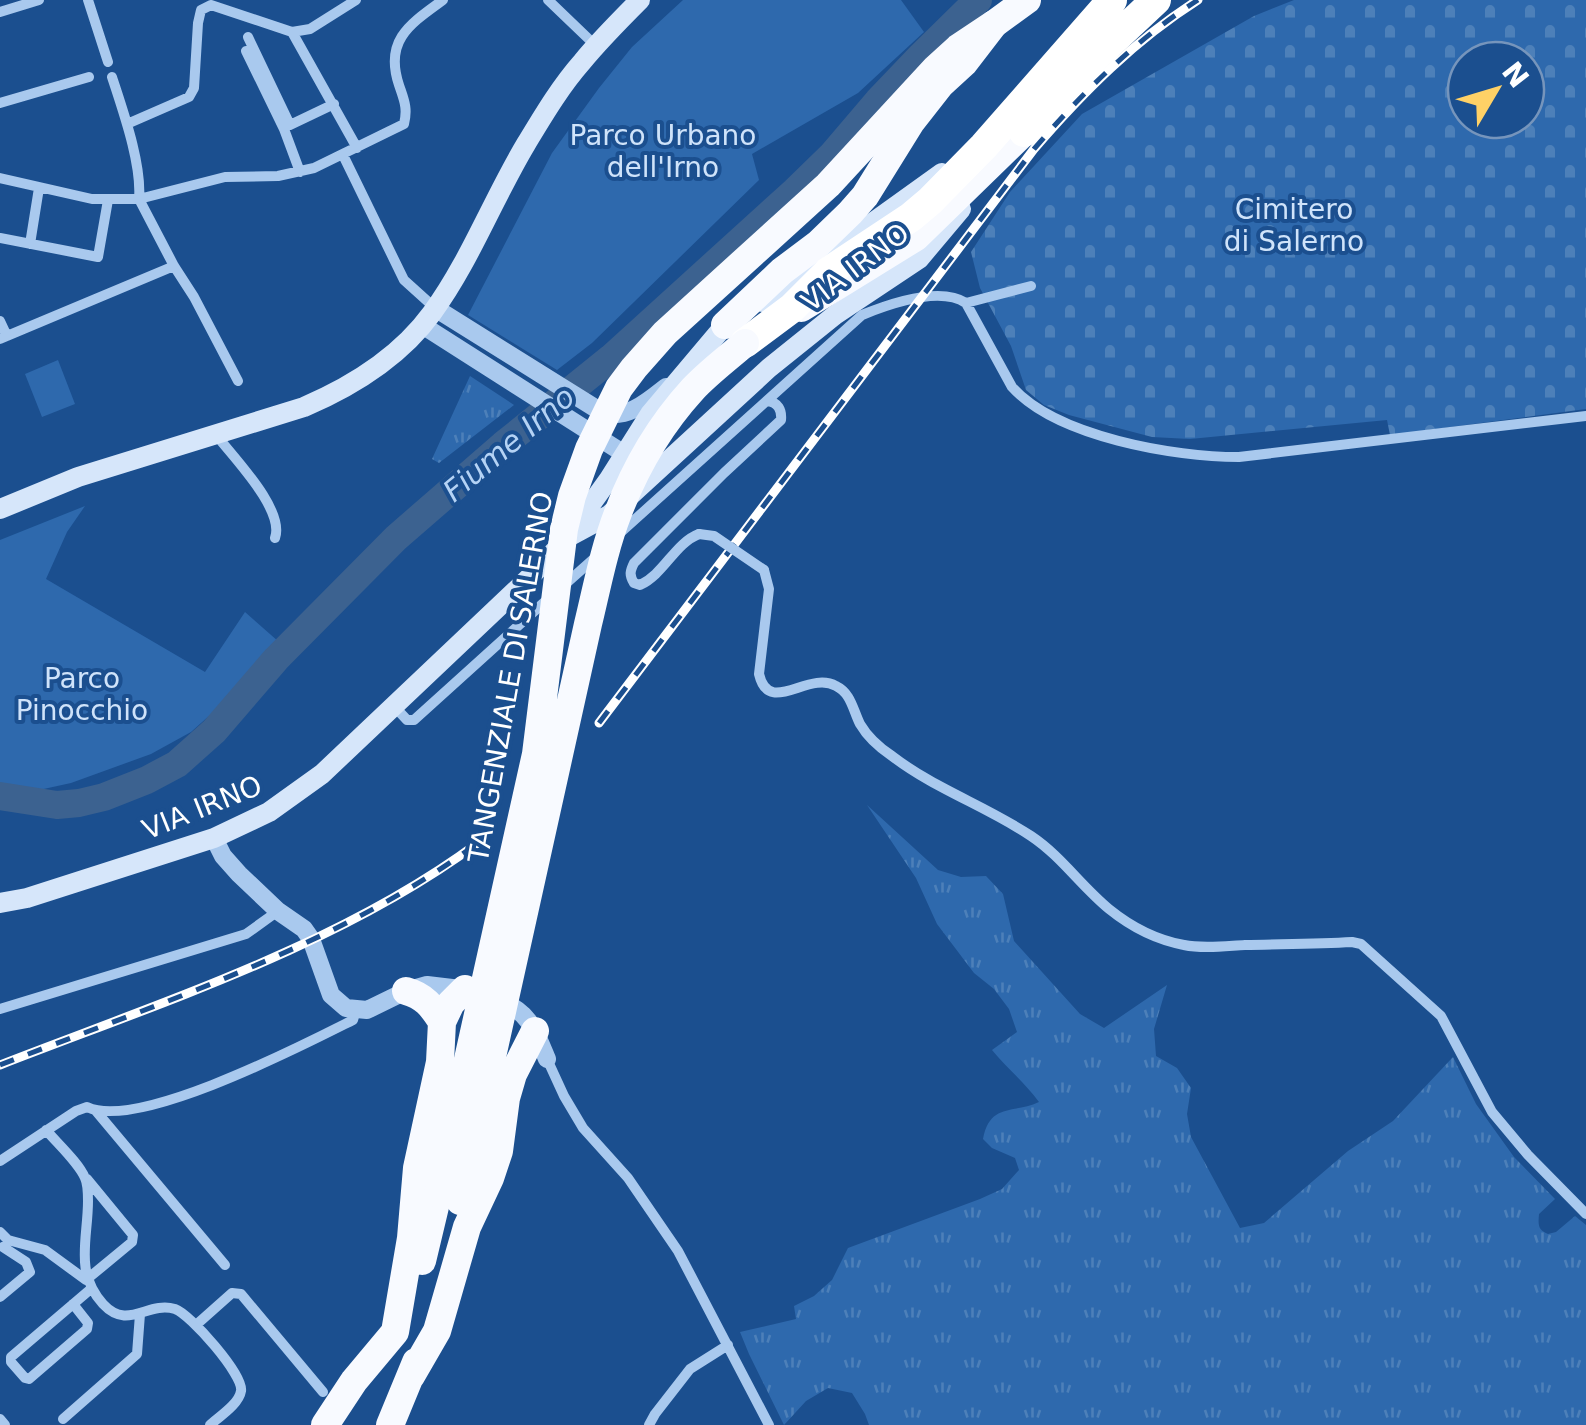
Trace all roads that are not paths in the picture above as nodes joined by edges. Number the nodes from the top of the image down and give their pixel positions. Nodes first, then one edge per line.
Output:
1 (39, 0) edge
2 (88, 0) edge
3 (356, 0) edge
4 (442, 0) edge
5 (548, 0) edge
6 (640, 0) edge
7 (1027, 0) edge
8 (1103, 0) edge
9 (1112, 0) edge
10 (1139, 0) edge
11 (1156, 0) edge
12 (0, 12) edge
13 (994, 24) junction
14 (292, 32) junction
15 (248, 37) dead end
16 (596, 46) junction
17 (246, 51) dead end
18 (108, 62) dead end
19 (88, 76) dead end
20 (112, 77) dead end
21 (0, 102) edge
22 (334, 104) junction
23 (126, 124) junction
24 (1024, 132) junction
25 (357, 148) junction
26 (343, 155) junction
27 (300, 172) junction
28 (0, 178) edge
29 (40, 188) junction
30 (138, 199) junction
31 (108, 200) junction
32 (0, 238) edge
33 (30, 244) junction
34 (174, 266) junction
35 (1031, 286) dead end
36 (966, 303) junction
37 (436, 308) junction
38 (0, 320) edge
39 (422, 326) junction
40 (735, 334) junction
41 (3, 338) edge
42 (692, 366) junction
43 (238, 381) dead end
44 (768, 401) junction
45 (730, 405) junction
46 (1586, 416) edge
47 (216, 436) junction
48 (601, 439) junction
49 (623, 454) junction
50 (673, 458) junction
51 (609, 478) junction
52 (0, 509) edge
53 (275, 538) dead end
54 (566, 539) junction
55 (394, 705) junction
56 (214, 838) junction
57 (0, 903) edge
58 (278, 911) junction
59 (465, 989) junction
60 (406, 991) junction
61 (0, 1010) edge
62 (356, 1010) junction
63 (442, 1022) junction
64 (535, 1031) junction
65 (548, 1058) junction
66 (517, 1064) junction
67 (96, 1111) junction
68 (46, 1130) junction
69 (0, 1161) edge
70 (85, 1177) junction
71 (449, 1197) junction
72 (1586, 1214) edge
73 (3, 1243) edge
74 (225, 1265) dead end
75 (89, 1284) junction
76 (0, 1297) edge
77 (73, 1304) junction
78 (140, 1314) junction
79 (196, 1325) junction
80 (394, 1332) junction
81 (728, 1345) junction
82 (411, 1376) junction
83 (323, 1392) dead end
84 (64, 1418) dead end
85 (0, 1419) edge
86 (768, 1424) edge
87 (6, 1425) edge
88 (210, 1425) edge
89 (325, 1425) edge
90 (347, 1425) edge
91 (390, 1425) edge
92 (649, 1425) edge

1 - 12 street
2 - 18 street
3 - 14 street
4 - 25 street
5 - 16 street
6 - 16 main road
7 - 13 highway, TANGENZIALE DI SALERNO
8 - 40 main road, VIA IRNO
9 - 40 highway
10 - 24 main road, VIA IRNO
11 - 24 highway
13 - 40 highway
13 - 71 highway, TANGENZIALE DI SALERNO, bridge
14 - 22 street
14 - 23 street
15 - 22 street
16 - 37 main road
17 - 27 street
19 - 21 street
20 - 23 street
22 - 25 street
23 - 30 street
24 - 40 highway
24 - 45 main road, VIA IRNO
25 - 26 street
26 - 27 street
26 - 37 street
27 - 30 street
28 - 29 street
29 - 31 street
29 - 33 street
30 - 31 street
30 - 34 street
31 - 33 street
32 - 33 street
34 - 41 street
34 - 43 street
35 - 36 street
36 - 44 street
36 - 46 street
37 - 39 main road
37 - 42 street
38 - 41 street
39 - 47 main road
39 - 48 street
40 - 42 main road, VIA IRNO
40 - 71 highway, TANGENZIALE DI SALERNO, bridge
42 - 45 main road
42 - 49 main road, VIA IRNO
44 - 55 street
44 - 72 street, bridge
45 - 50 main road, VIA IRNO
47 - 52 main road
47 - 53 street
48 - 49 street
48 - 51 street
49 - 50 street
49 - 51 main road, VIA IRNO
50 - 54 main road, VIA IRNO
51 - 54 main road, VIA IRNO
54 - 55 main road, VIA IRNO
55 - 56 main road, VIA IRNO
56 - 57 main road, VIA IRNO
56 - 58 street
58 - 61 street
58 - 62 street
59 - 60 street
59 - 63 highway
59 - 64 street
60 - 62 street
60 - 63 highway
62 - 67 street
63 - 80 highway
64 - 65 street
64 - 66 highway
65 - 66 highway
65 - 81 street
66 - 82 highway
67 - 68 street
67 - 74 street
68 - 69 street
68 - 70 street
70 - 75 street
70 - 75 street
71 - 80 highway, TANGENZIALE DI SALERNO
71 - 82 highway, TANGENZIALE DI SALERNO
73 - 75 street
73 - 76 street
75 - 77 street
75 - 78 street
77 - 77 street
78 - 79 street
78 - 84 street
79 - 83 street
79 - 88 street
80 - 89 highway
80 - 90 highway, TANGENZIALE DI SALERNO
81 - 86 street
81 - 92 street
82 - 91 highway, TANGENZIALE DI SALERNO
85 - 87 street

